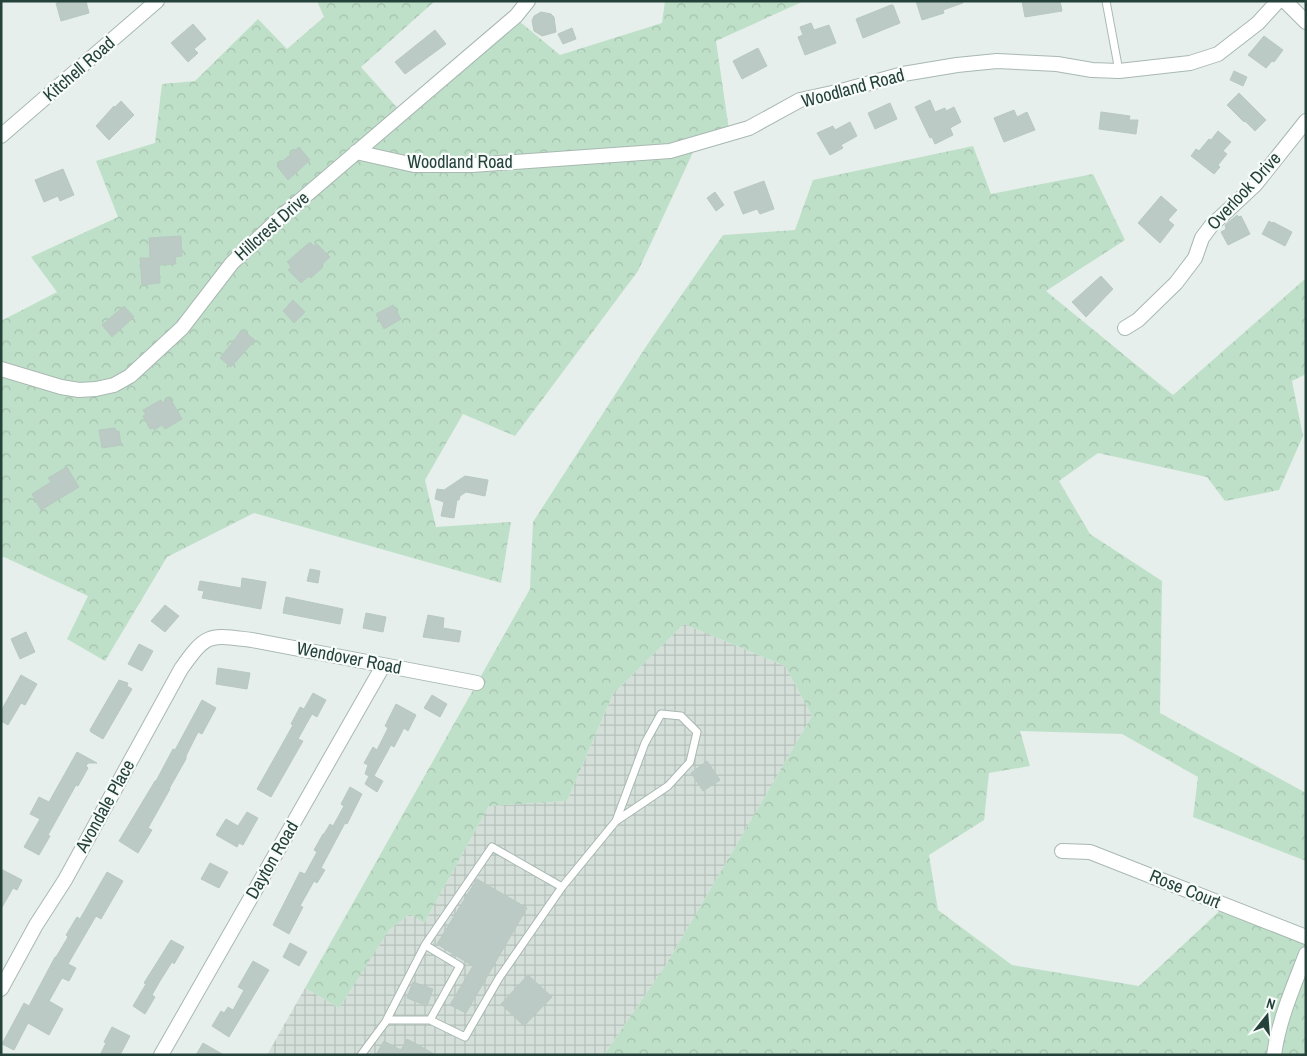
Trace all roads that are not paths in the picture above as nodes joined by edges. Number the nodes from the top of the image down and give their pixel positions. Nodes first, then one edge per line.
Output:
1 (157, 1) edge
2 (528, 1) edge
3 (1106, 1) edge
4 (1278, 1) edge
5 (1285, 1) edge
6 (1306, 22) edge
7 (1119, 71) junction
8 (1306, 121) edge
9 (1, 136) edge
10 (356, 152) junction
11 (1125, 328) dead end
12 (1, 369) edge
13 (221, 636) joint
14 (383, 666) junction
15 (477, 683) dead end
16 (616, 821) junction
17 (1062, 851) dead end
18 (562, 887) junction
19 (1306, 937) edge
20 (425, 945) junction
21 (1306, 954) edge
22 (1, 989) edge
23 (430, 1020) junction
24 (384, 1023) junction
25 (161, 1055) edge
26 (361, 1055) edge
27 (1274, 1055) edge

1 - 9 street, Kitchell Road
2 - 10 street, Hillcrest Drive
3 - 7 lane
4 - 7 street, Woodland Road
5 - 6 street
7 - 10 street, Woodland Road
8 - 11 street, Overlook Drive
10 - 12 street, Hillcrest Drive
13 - 14 street, Wendover Road
13 - 22 street, Avondale Place
14 - 15 street, Wendover Road
14 - 25 street, Dayton Road
16 - 16 lane
16 - 18 lane
17 - 19 street, Rose Court
18 - 20 lane
18 - 23 lane
20 - 23 lane
20 - 24 lane
21 - 27 street
23 - 24 lane
24 - 26 lane

